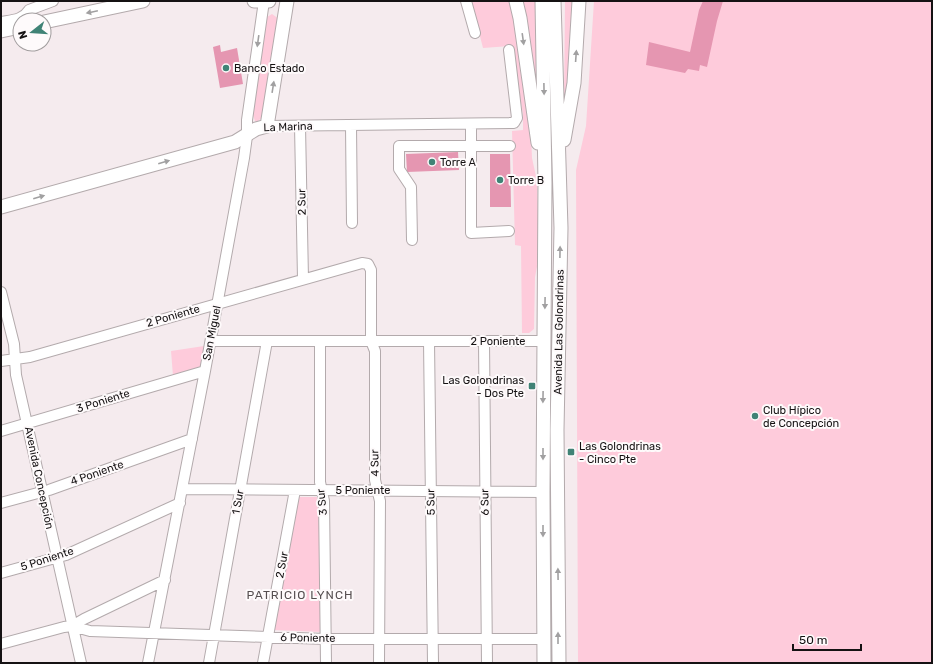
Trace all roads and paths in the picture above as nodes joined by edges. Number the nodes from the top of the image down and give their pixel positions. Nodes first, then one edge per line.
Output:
1 (53, 1) edge
2 (144, 1) edge
3 (263, 1) edge
4 (287, 1) edge
5 (466, 1) edge
6 (516, 1) edge
7 (579, 1) edge
8 (548, 4) edge
9 (52, 20) edge
10 (1, 22) edge
11 (12, 29) edge
12 (1, 31) edge
13 (475, 33) dead end
14 (509, 50) dead end
15 (471, 124) junction
16 (267, 126) junction
17 (300, 126) junction
18 (351, 126) junction
19 (247, 136) junction
20 (471, 146) junction
21 (510, 146) dead end
22 (560, 164) junction
23 (545, 183) junction
24 (1, 207) edge
25 (352, 223) dead end
26 (509, 231) dead end
27 (412, 240) dead end
28 (368, 264) joint
29 (303, 279) junction
30 (1, 293) edge
31 (218, 303) junction
32 (211, 341) junction
33 (267, 341) junction
34 (320, 341) junction
35 (371, 341) junction
36 (429, 341) junction
37 (484, 341) junction
38 (544, 341) junction
39 (15, 359) junction
40 (1, 361) edge
41 (205, 371) junction
42 (543, 416) junction
43 (27, 424) junction
44 (557, 430) junction
45 (1, 431) edge
46 (192, 439) junction
47 (182, 489) junction
48 (240, 490) junction
49 (296, 490) junction
50 (321, 490) junction
51 (378, 490) junction
52 (431, 491) junction
53 (485, 491) junction
54 (42, 492) junction
55 (543, 492) junction
56 (1, 503) edge
57 (180, 503) junction
58 (557, 506) junction
59 (57, 558) junction
60 (1, 573) edge
61 (165, 580) junction
62 (72, 626) junction
63 (154, 633) junction
64 (214, 636) junction
65 (268, 637) junction
66 (326, 639) junction
67 (380, 639) junction
68 (544, 639) junction
69 (433, 640) junction
70 (487, 640) junction
71 (1, 644) edge
72 (80, 663) edge
73 (148, 663) edge
74 (209, 663) edge
75 (263, 663) edge
76 (326, 663) edge
77 (380, 663) edge
78 (433, 663) edge
79 (487, 663) edge
80 (544, 663) edge
81 (559, 663) edge

1 - 10 street
2 -> 9 main road
3 -> 19 street, San Miguel
16 -> 4 main road
5 - 13 street
6 -> 23 main road
22 -> 7 main road
8 - 22 main road, Avenida Las Golondrinas
8 -> 23 main road, Avenida Las Golondrinas
11 - 12 main road
14 - 15 street, La Marina
15 - 18 street, La Marina
15 - 20 street
16 - 17 street, La Marina
16 - 19 main road, La Marina
17 - 18 street, La Marina
17 - 29 street, 2 Sur
18 - 25 street
24 -> 19 main road, La Marina
19 - 31 street, San Miguel
20 - 21 street
20 - 26 street
20 - 27 street
44 -> 22 main road, Avenida Las Golondrinas
23 -> 38 main road, Avenida Las Golondrinas
28 - 29 street, 2 Poniente
28 - 35 street, 4 Sur
29 - 31 street, 2 Poniente
30 - 39 street, Avenida Concepción
31 - 32 street, San Miguel
31 - 39 street, 2 Poniente
32 - 33 street, 2 Poniente
32 - 41 street, San Miguel
33 - 34 street, 2 Poniente
33 - 48 street, 1 Sur
34 - 35 street, 2 Poniente
34 - 50 street, 3 Sur
35 - 36 street, 2 Poniente
35 - 51 street, 4 Sur
36 - 37 street, 2 Poniente
36 - 52 street, 5 Sur
37 - 38 street, 2 Poniente
37 - 53 street, 6 Sur
38 -> 42 main road, Avenida Las Golondrinas
39 - 40 street, 2 Poniente
39 - 43 street, Avenida Concepción
41 - 43 street, 3 Poniente
41 - 46 street, San Miguel
42 - 44 street
42 -> 55 main road, Avenida Las Golondrinas
43 - 45 street, 3 Poniente
43 - 54 street, Avenida Concepción
44 - 58 main road, Avenida Las Golondrinas
46 - 47 street, San Miguel
46 - 54 street, 4 Poniente
47 - 48 street, 5 Poniente
47 - 57 street, San Miguel
48 - 49 street, 5 Poniente
48 - 64 street, 1 Sur
49 - 50 street, 5 Poniente
49 - 65 street, 2 Sur
50 - 51 street, 5 Poniente
50 - 66 street, 3 Sur
51 - 52 street, 5 Poniente
51 - 67 street, 4 Sur
52 - 53 street, 5 Poniente
52 - 69 street, 5 Sur
53 - 55 street, 5 Poniente
53 - 70 street, 6 Sur
54 - 56 street, 4 Poniente
54 - 59 street, Avenida Concepción
55 - 58 main road
55 -> 68 main road, Avenida Las Golondrinas
57 - 59 street, 5 Poniente
57 - 61 street, San Miguel
81 -> 58 main road, Avenida Las Golondrinas
59 - 60 street, 5 Poniente
59 - 62 street, Avenida Concepción
61 - 62 street, 6 Poniente
61 - 63 street, San Miguel
62 - 63 street, 6 Poniente
62 - 71 street, 6 Poniente
62 - 72 street, Avenida Concepción
63 - 64 street, 6 Poniente
63 - 73 street, San Miguel
64 - 65 street, 6 Poniente
64 - 74 street, 1 Sur
65 - 66 street, 6 Poniente
65 - 75 street, 2 Sur
66 - 67 street, 6 Poniente
66 - 76 street, 3 Sur
67 - 69 street, 6 Poniente
67 - 77 street, 4 Sur
68 - 70 street, 6 Poniente
68 - 80 main road, Avenida Las Golondrinas
69 - 70 street, 6 Poniente
69 - 78 street, 5 Sur
70 - 79 street, 6 Sur

